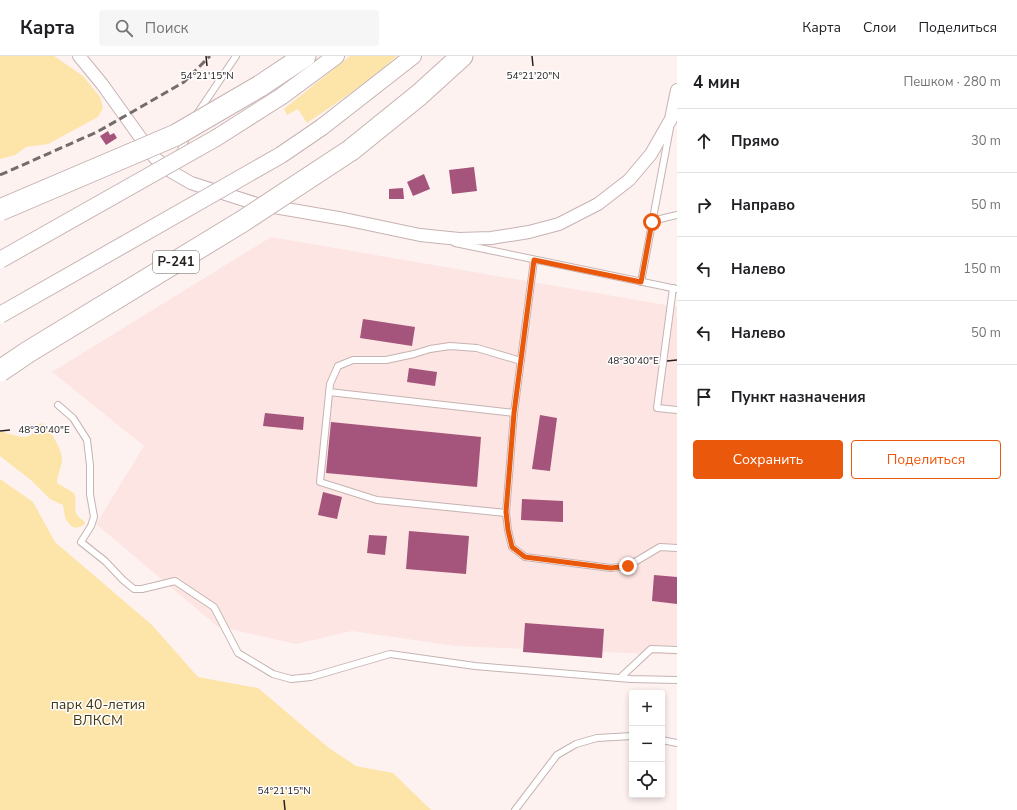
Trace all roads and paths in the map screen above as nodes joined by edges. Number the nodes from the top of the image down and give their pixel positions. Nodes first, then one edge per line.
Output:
1 (79, 56) edge
2 (236, 56) edge
3 (305, 56) edge
4 (336, 56) edge
5 (413, 56) edge
6 (462, 56) edge
7 (677, 90) edge
8 (672, 119) junction
9 (172, 172) junction
10 (0, 210) edge
11 (677, 215) edge
12 (652, 222) junction
13 (420, 235) junction
14 (0, 260) edge
15 (534, 260) junction
16 (641, 282) junction
17 (675, 288) edge
18 (0, 315) edge
19 (521, 361) junction
20 (0, 371) edge
21 (329, 392) junction
22 (58, 405) dead end
23 (677, 410) edge
24 (514, 413) junction
25 (506, 512) junction
26 (677, 548) edge
27 (677, 650) edge
28 (620, 678) junction
29 (677, 680) edge
30 (629, 736) edge
31 (665, 741) edge
32 (677, 744) edge
33 (515, 810) edge

1 - 9 street
2 - 9 lane
3 - 10 highway, bridge
4 - 14 main road, bridge
5 - 18 main road, bridge
6 - 20 highway, Р-241, bridge
7 - 8 street
8 - 12 lane
8 - 13 street
9 - 13 street
11 - 12 lane
12 - 16 lane
13 - 15 lane
15 - 16 lane
15 - 19 lane
16 - 17 lane
17 - 23 lane
19 - 21 lane
19 - 24 lane
21 - 24 lane
21 - 25 lane
22 - 28 lane
24 - 25 lane
25 - 26 lane
27 - 28 lane
28 - 29 lane
30 - 33 lane
31 - 32 lane

